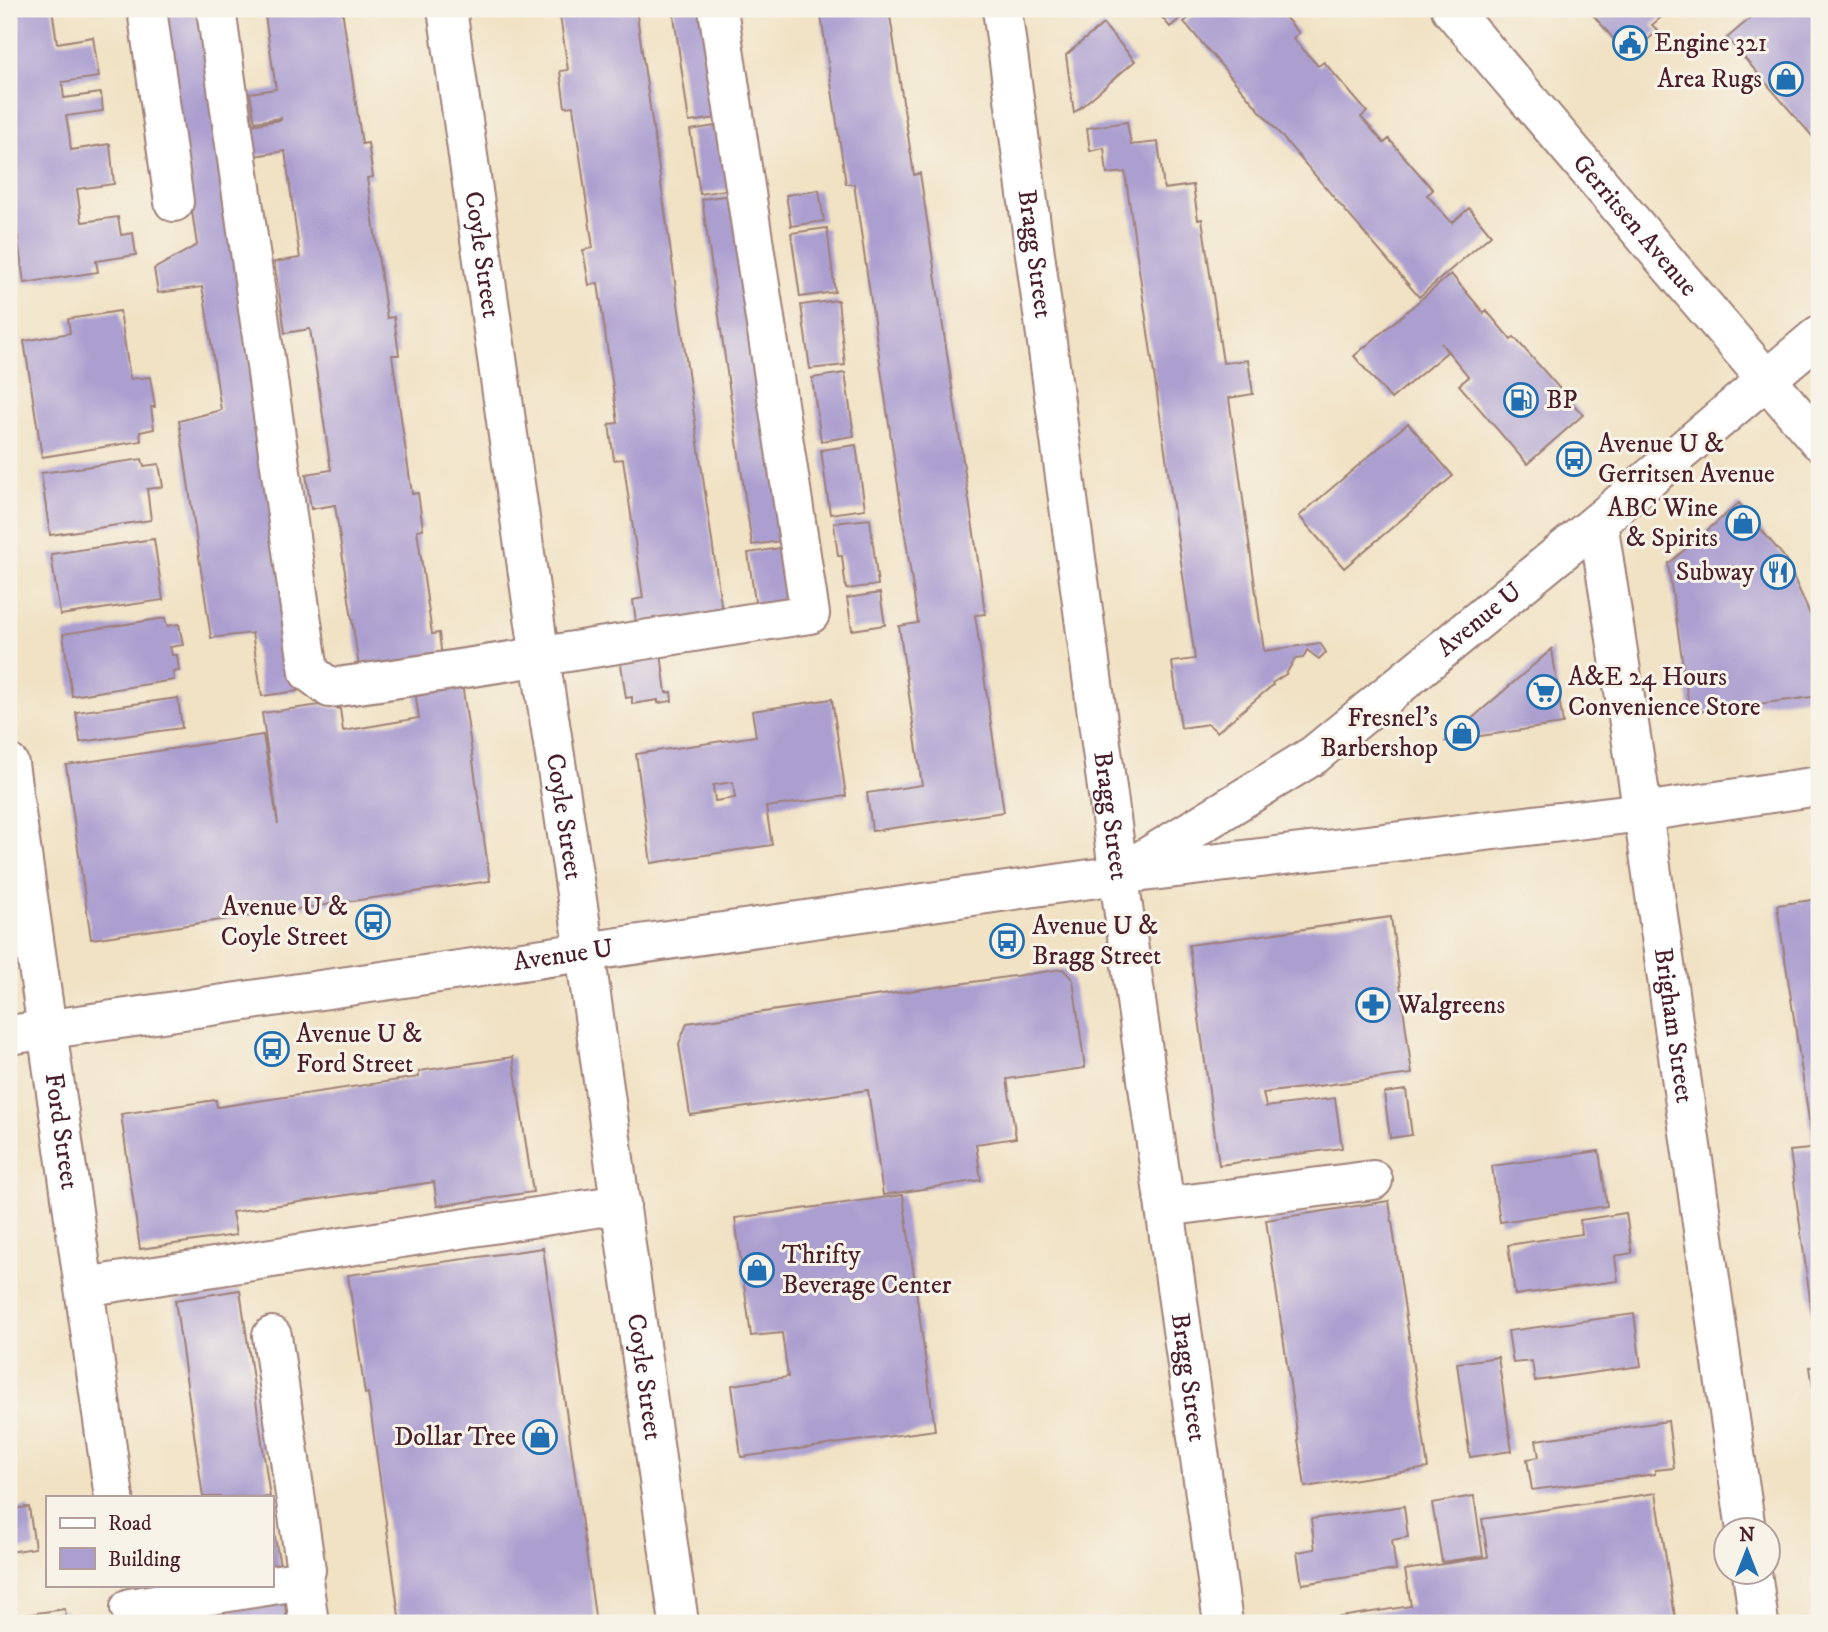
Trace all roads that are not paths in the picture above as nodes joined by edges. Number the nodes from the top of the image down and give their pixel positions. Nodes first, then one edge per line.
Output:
1 (147, 9) edge
2 (216, 9) edge
3 (447, 9) edge
4 (718, 9) edge
5 (1002, 9) edge
6 (1451, 9) edge
7 (174, 202) dead end
8 (1819, 335) edge
9 (1766, 380) junction
10 (1819, 441) edge
11 (1598, 522) junction
12 (540, 658) junction
13 (9, 764) edge
14 (1819, 786) edge
15 (1643, 812) junction
16 (1118, 876) junction
17 (585, 952) junction
18 (47, 1030) junction
19 (9, 1035) edge
20 (1373, 1180) dead end
21 (621, 1204) junction
22 (1165, 1207) junction
23 (84, 1287) junction
24 (272, 1336) dead end
25 (114, 1496) edge
26 (1744, 1516) edge
27 (303, 1580) junction
28 (273, 1584) edge
29 (261, 1586) edge
30 (1754, 1586) edge
31 (129, 1605) edge
32 (309, 1623) edge
33 (679, 1623) edge
34 (1223, 1623) edge
35 (1759, 1623) edge

1 - 7 street
2 - 12 street
3 - 12 street, Coyle Street
4 - 12 street
5 - 16 street, Bragg Street
6 - 9 street, Gerritsen Avenue
8 - 9 street, Avenue U
9 - 10 street, Gerritsen Avenue
9 - 11 street, Avenue U
11 - 15 street, Brigham Street
11 - 16 street, Avenue U
12 - 17 street, Coyle Street
13 - 18 street, Ford Street
14 - 15 street, Avenue U
15 - 16 street, Avenue U
15 - 26 street, Brigham Street
16 - 17 street, Avenue U
16 - 22 street, Bragg Street
17 - 18 street, Avenue U
17 - 21 street, Coyle Street
18 - 19 street, Avenue U
18 - 23 street, Ford Street
20 - 22 street
21 - 23 street
21 - 33 street, Coyle Street
22 - 34 street, Bragg Street
23 - 25 street, Ford Street
24 - 27 street
27 - 28 street
27 - 32 street
29 - 31 street
30 - 35 street

